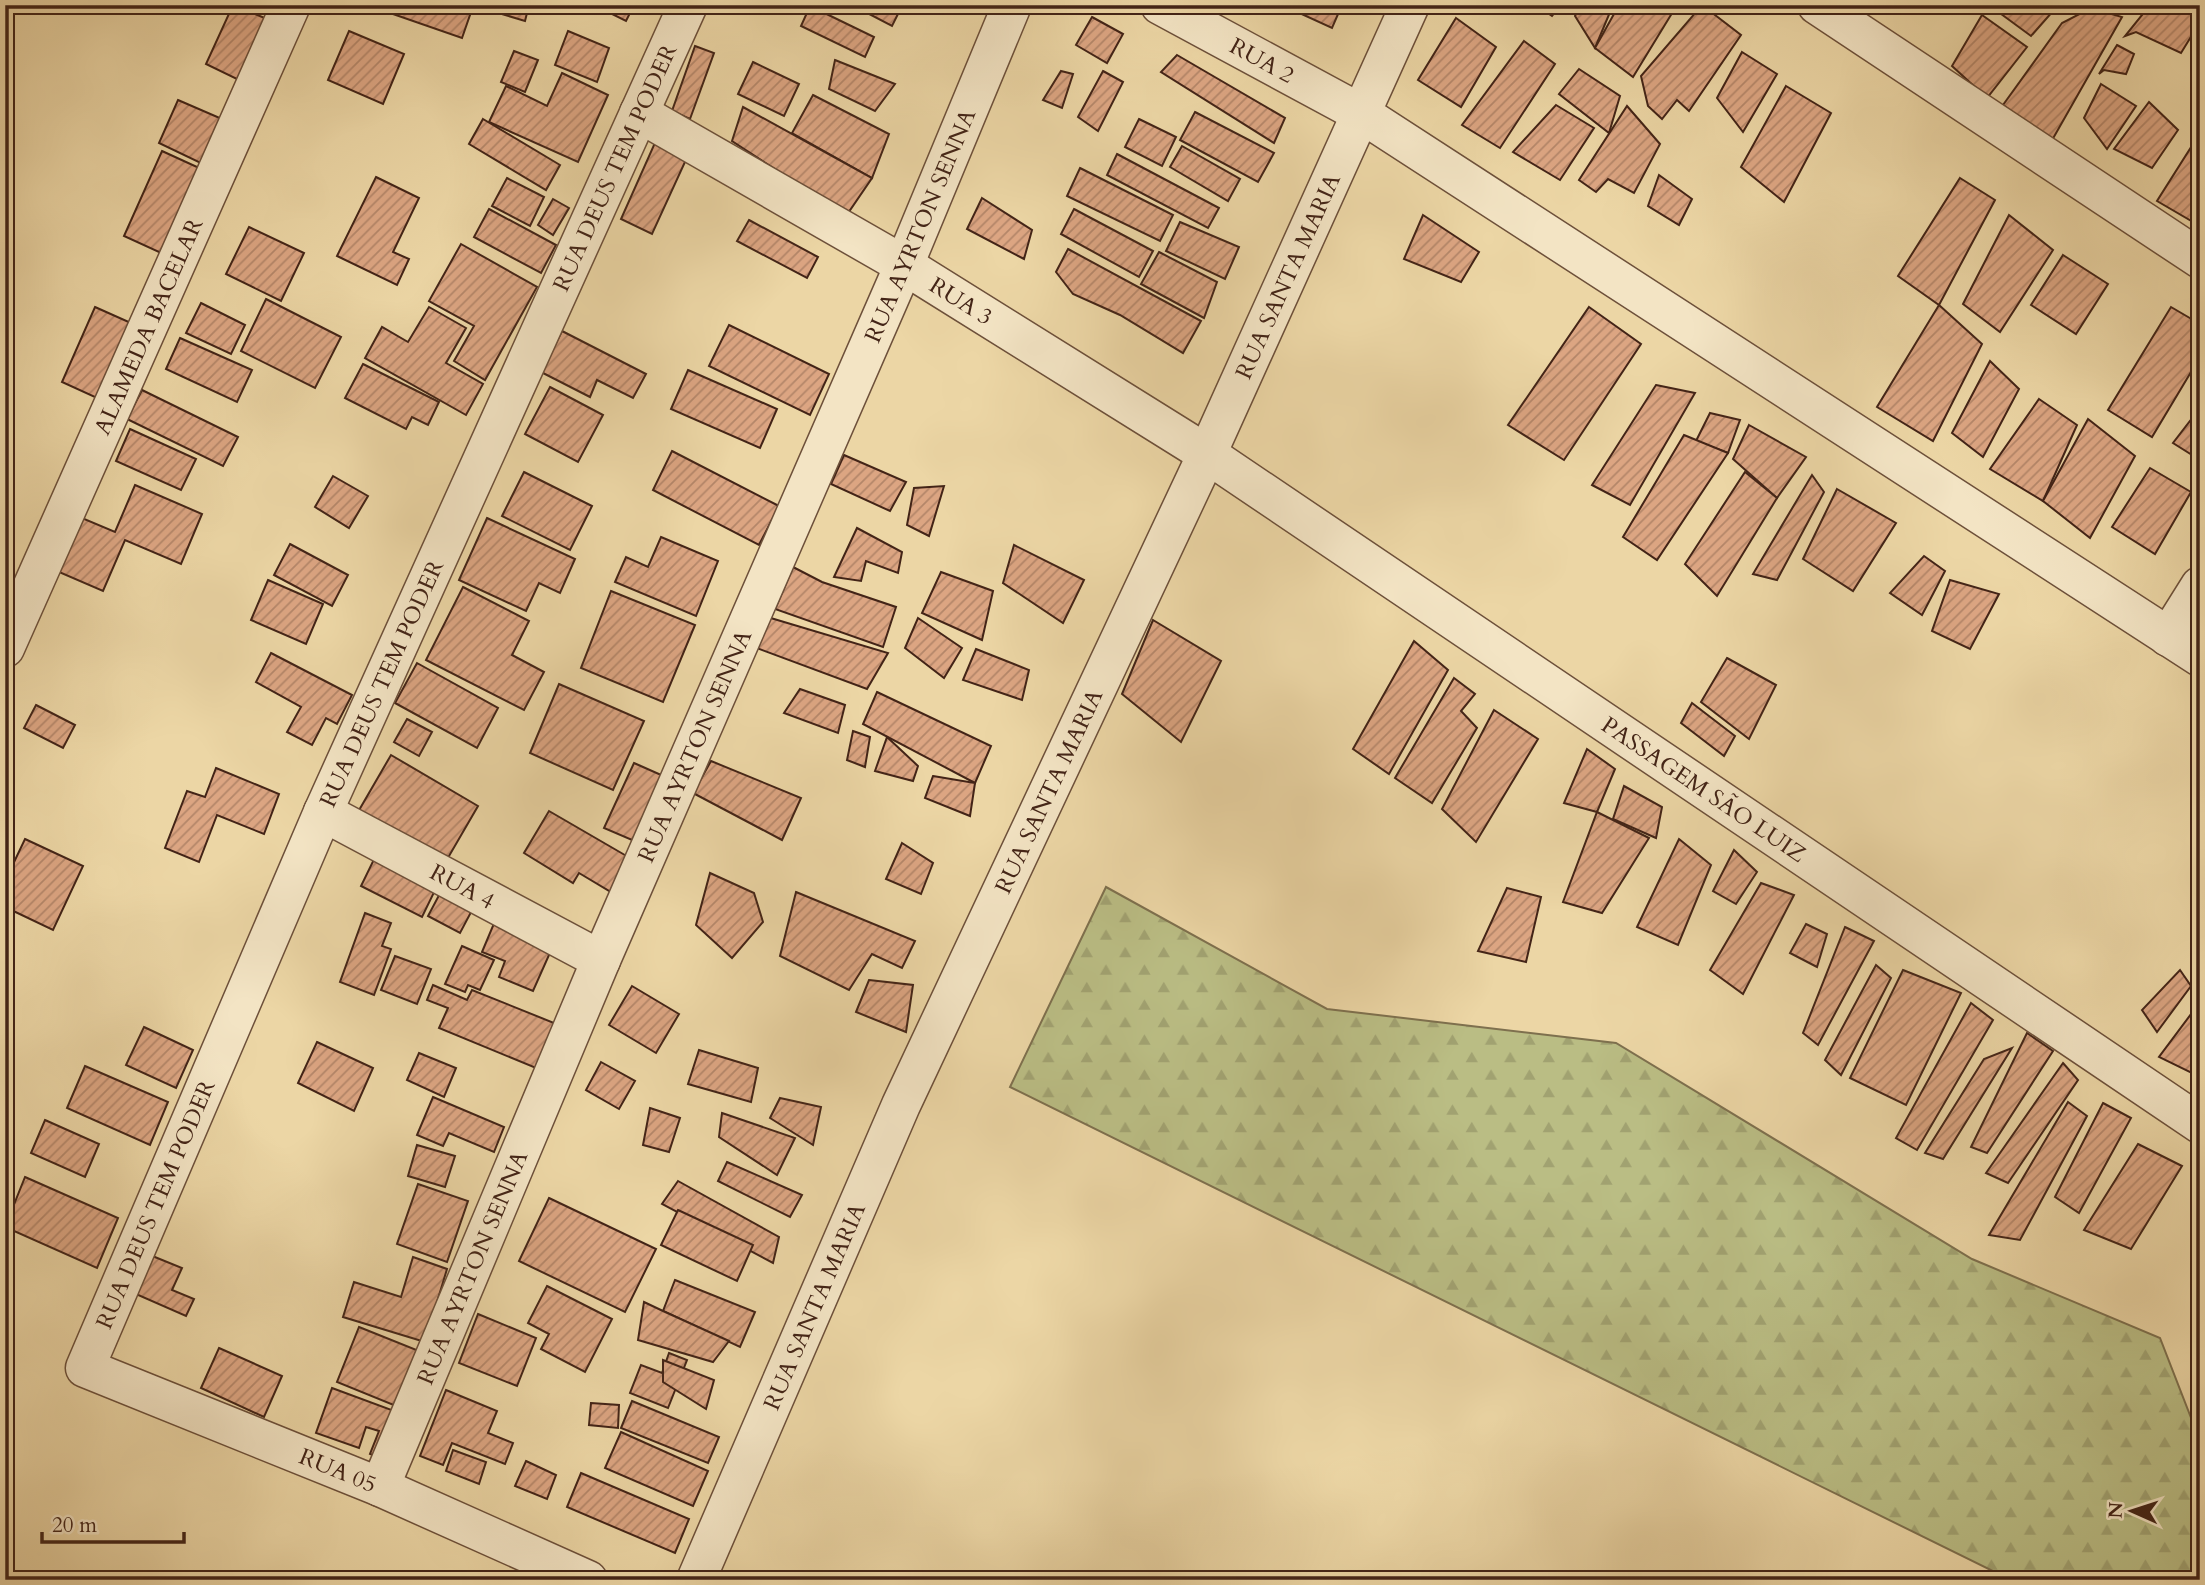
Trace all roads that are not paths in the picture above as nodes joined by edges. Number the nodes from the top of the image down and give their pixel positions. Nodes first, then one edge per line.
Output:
1 (291, 5) edge
2 (688, 5) edge
3 (1012, 5) edge
4 (1160, 5) edge
5 (1410, 5) edge
6 (1817, 5) edge
7 (639, 113) junction
8 (1362, 114) junction
9 (2200, 259) edge
10 (904, 265) junction
11 (1207, 454) junction
12 (2200, 586) edge
13 (2168, 637) junction
14 (5, 648) edge
15 (2200, 657) edge
16 (323, 812) junction
17 (601, 960) junction
18 (2200, 1124) edge
19 (85, 1368) joint
20 (380, 1487) junction
21 (588, 1580) edge
22 (696, 1580) edge

1 - 14 street, ALAMEDA BACELAR
2 - 7 street, RUA DEUS TEM PODER
3 - 10 street, RUA AYRTON SENNA
4 - 8 street, RUA 2
5 - 8 street, RUA SANTA MARIA
6 - 9 street
7 - 10 street, RUA 3
7 - 16 street, RUA DEUS TEM PODER
8 - 11 street, RUA SANTA MARIA
8 - 13 street, RUA 2
10 - 11 street, RUA 3
10 - 17 street, RUA AYRTON SENNA
11 - 18 street, PASSAGEM SÃO LUIZ
11 - 22 street, RUA SANTA MARIA
12 - 13 street
13 - 15 street, RUA 2
16 - 17 street, RUA 4
16 - 19 street, RUA DEUS TEM PODER
17 - 20 street, RUA AYRTON SENNA
19 - 20 street, RUA 05
20 - 21 street, RUA 05

